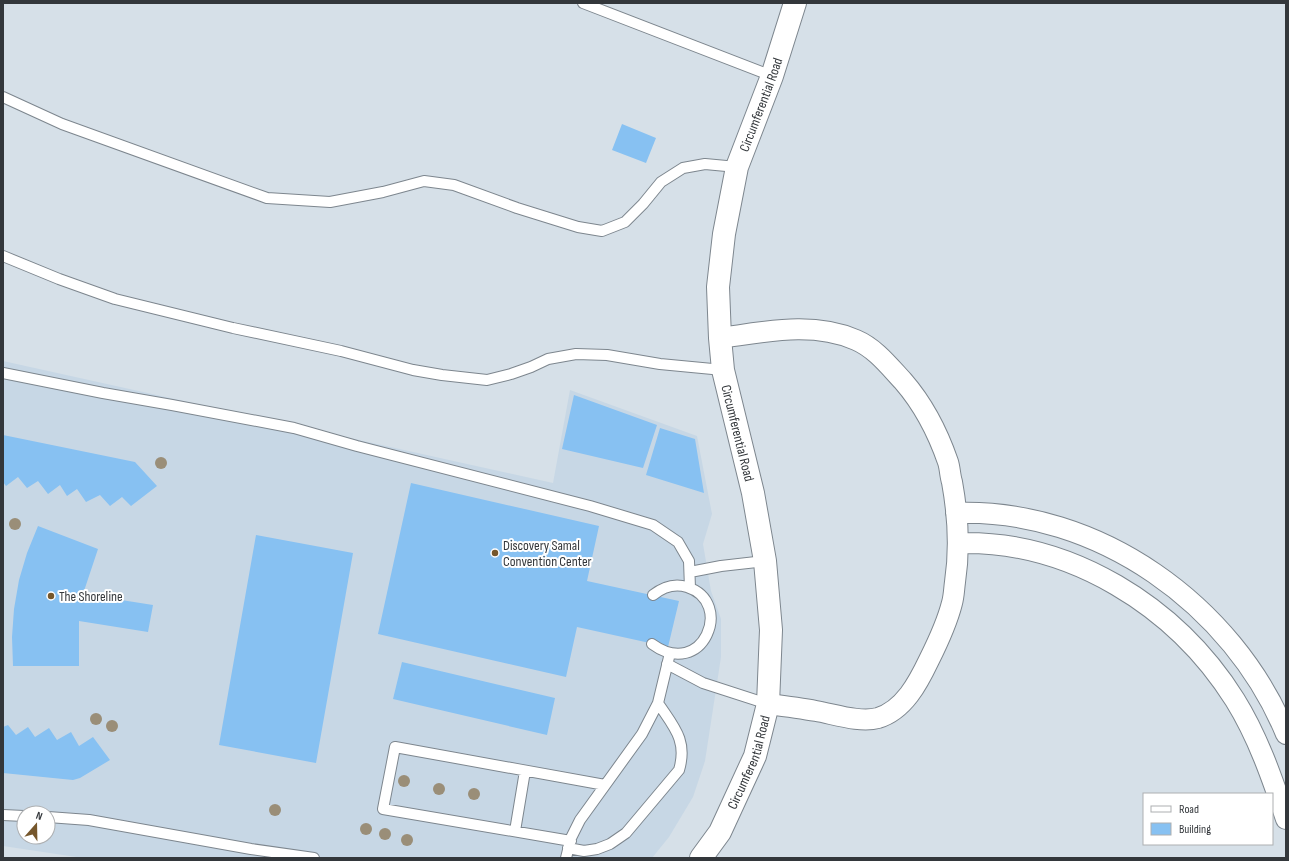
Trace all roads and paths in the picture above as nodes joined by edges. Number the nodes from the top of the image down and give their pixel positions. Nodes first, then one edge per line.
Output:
1 (583, 3) edge
2 (795, 3) edge
3 (772, 76) junction
4 (3, 97) edge
5 (737, 167) junction
6 (3, 256) edge
7 (720, 338) junction
8 (723, 370) junction
9 (3, 373) edge
10 (956, 513) junction
11 (958, 542) junction
12 (765, 561) junction
13 (690, 572) junction
14 (690, 588) junction
15 (653, 595) dead end
16 (652, 644) dead end
17 (670, 653) junction
18 (667, 664) junction
19 (658, 703) junction
20 (768, 704) junction
21 (1286, 734) edge
22 (525, 771) junction
23 (605, 785) junction
24 (3, 815) edge
25 (16, 816) edge
26 (56, 818) edge
27 (1286, 819) edge
28 (515, 832) junction
29 (568, 849) edge
30 (314, 858) edge
31 (702, 858) edge

1 - 3 lane
2 - 3 main road, Circumferential Road
3 - 5 main road, Circumferential Road
4 - 5 lane
5 - 7 main road, Circumferential Road
6 - 8 lane
7 - 8 main road, Circumferential Road
7 - 10 street
8 - 12 main road, Circumferential Road
9 - 13 lane
10 - 11 street
10 - 21 street
11 - 20 street
11 - 27 street
12 - 13 lane
12 - 20 main road, Circumferential Road
13 - 14 lane
14 - 15 lane
14 - 17 lane
16 - 17 lane
17 - 18 lane
18 - 19 lane
18 - 20 lane
19 - 23 lane
19 - 29 lane
20 - 31 main road, Circumferential Road
22 - 23 lane
22 - 28 lane
22 - 28 lane
23 - 29 lane
24 - 25 lane
26 - 30 lane
28 - 29 lane

